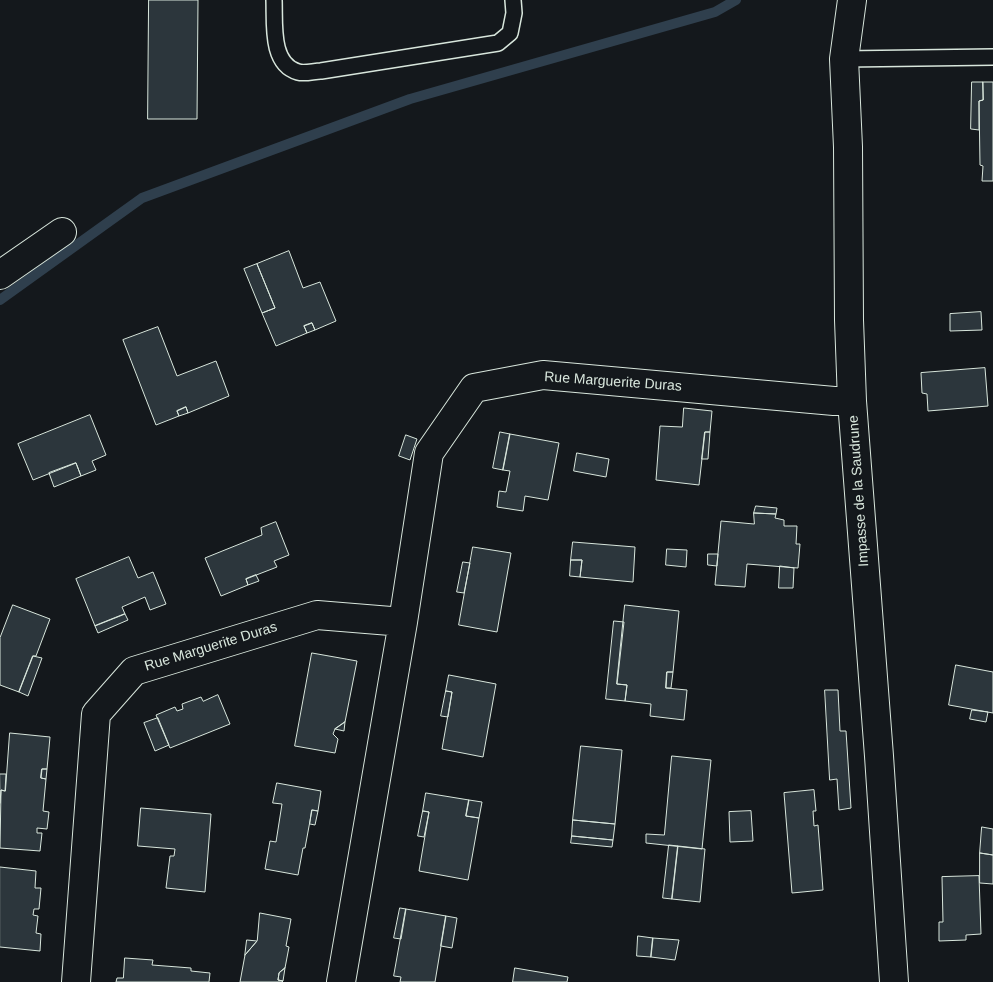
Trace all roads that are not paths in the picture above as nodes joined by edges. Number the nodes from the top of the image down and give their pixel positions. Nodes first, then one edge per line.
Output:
1 (274, 0) edge
2 (514, 0) edge
3 (852, 0) edge
4 (993, 57) edge
5 (844, 59) junction
6 (62, 232) dead end
7 (0, 275) edge
8 (852, 401) junction
9 (403, 622) junction
10 (76, 982) edge
11 (342, 982) edge
12 (894, 982) edge

1 - 2 lane
3 - 5 street, Impasse de la Saudrune
4 - 5 lane
5 - 8 street, Impasse de la Saudrune
6 - 7 street
8 - 9 street, Rue Marguerite Duras
8 - 12 street, Impasse de la Saudrune
9 - 10 street, Rue Marguerite Duras
9 - 11 street, Rue Marguerite Duras

